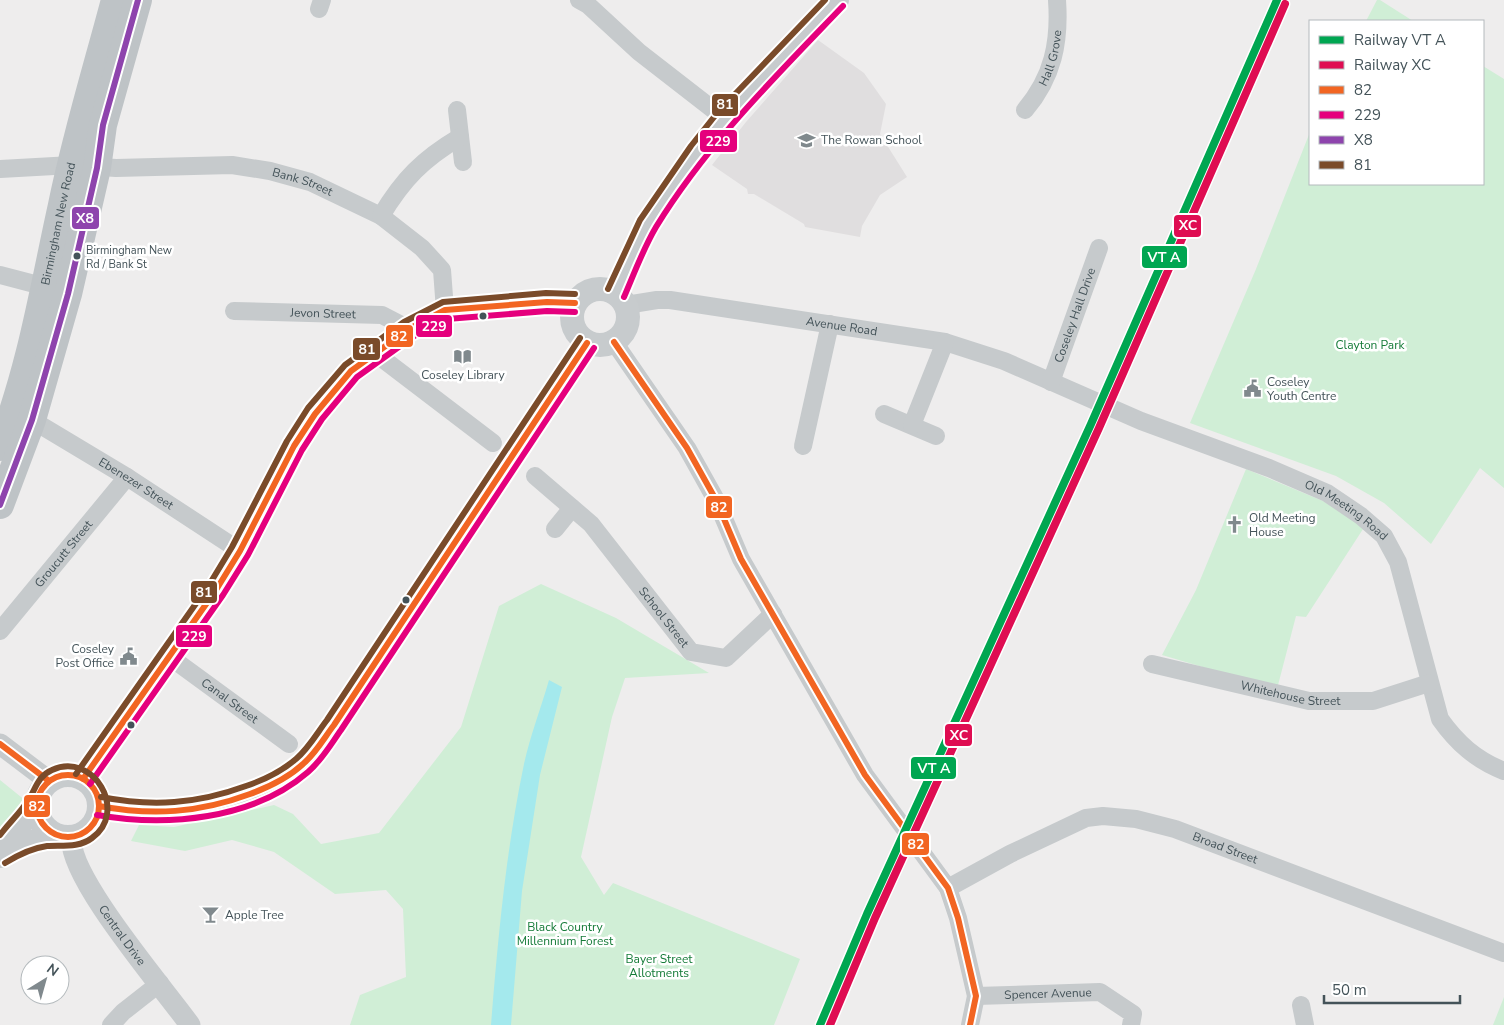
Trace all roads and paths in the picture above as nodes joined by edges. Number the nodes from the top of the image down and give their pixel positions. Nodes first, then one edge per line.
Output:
1 (114, 0) edge
2 (138, 0) edge
3 (579, 0) edge
4 (837, 0) edge
5 (1057, 0) edge
6 (457, 110) dead end
7 (1025, 110) dead end
8 (724, 118) junction
9 (460, 137) junction
10 (463, 162) dead end
11 (84, 167) junction
12 (0, 169) edge
13 (381, 216) junction
14 (1099, 248) dead end
15 (0, 275) edge
16 (46, 287) junction
17 (621, 299) junction
18 (575, 303) junction
19 (445, 310) junction
20 (234, 311) dead end
21 (830, 324) junction
22 (409, 329) junction
23 (614, 342) junction
24 (945, 342) junction
25 (587, 343) junction
26 (375, 354) junction
27 (1051, 382) junction
28 (16, 409) edge
29 (884, 414) dead end
30 (912, 425) junction
31 (936, 436) dead end
32 (493, 443) dead end
33 (803, 446) dead end
34 (0, 447) edge
35 (535, 476) dead end
36 (127, 477) junction
37 (0, 505) edge
38 (572, 508) junction
39 (555, 529) dead end
40 (240, 551) junction
41 (773, 614) junction
42 (0, 631) edge
43 (170, 657) junction
44 (1152, 664) dead end
45 (1429, 683) junction
46 (0, 744) edge
47 (289, 744) dead end
48 (1504, 771) edge
49 (83, 778) junction
50 (48, 781) junction
51 (37, 803) junction
52 (99, 806) junction
53 (64, 836) junction
54 (0, 849) edge
55 (0, 856) edge
56 (943, 881) junction
57 (1504, 953) edge
58 (160, 983) junction
59 (976, 996) junction
60 (1301, 1006) dead end
61 (111, 1025) edge
62 (190, 1025) edge
63 (970, 1025) edge
64 (1131, 1025) edge
65 (1305, 1025) edge

1 - 11 highway, Birmingham New Road
2 - 11 highway, Birmingham New Road
3 - 8 street
4 - 8 main road
5 - 7 street, Hall Grove
6 - 9 street
8 - 17 main road
9 - 10 street
9 - 13 street
11 - 12 street, Bank Street
11 - 13 street, Bank Street
11 - 16 highway, Birmingham New Road
11 - 28 highway, Birmingham New Road
13 - 19 street, Bank Street
14 - 27 street, Coseley Hall Drive
15 - 16 street
16 - 28 highway, Birmingham New Road
17 - 18 main road
17 - 21 street, Avenue Road
17 - 23 main road
18 - 19 main road
18 - 25 main road
19 - 22 main road
20 - 22 street, Jevon Street
21 - 24 street, Avenue Road
21 - 33 street
22 - 26 main road
23 - 25 main road
23 - 41 street
24 - 27 street, Avenue Road
24 - 30 street
25 - 52 main road
26 - 32 street
26 - 40 main road
27 - 45 street, Old Meeting Road
28 - 34 highway, Birmingham New Road
28 - 36 street, Ebenezer Street
28 - 37 highway, Birmingham New Road
29 - 30 street
30 - 31 street
35 - 38 street, School Street
36 - 40 street, Ebenezer Street
36 - 42 street, Groucutt Street
38 - 39 street
38 - 41 street, School Street
40 - 43 main road
41 - 56 street
43 - 47 street, Canal Street
43 - 49 main road
44 - 45 street, Whitehouse Street
45 - 48 street, Old Meeting Road
46 - 50 street
49 - 50 main road
49 - 52 main road
50 - 51 main road
51 - 53 main road
51 - 54 main road
52 - 53 main road
53 - 55 main road
53 - 58 street, Central Drive
56 - 57 street, Broad Street
56 - 59 street
58 - 61 street
58 - 62 street, Central Drive
59 - 63 street
59 - 64 street, Spencer Avenue
60 - 65 street

